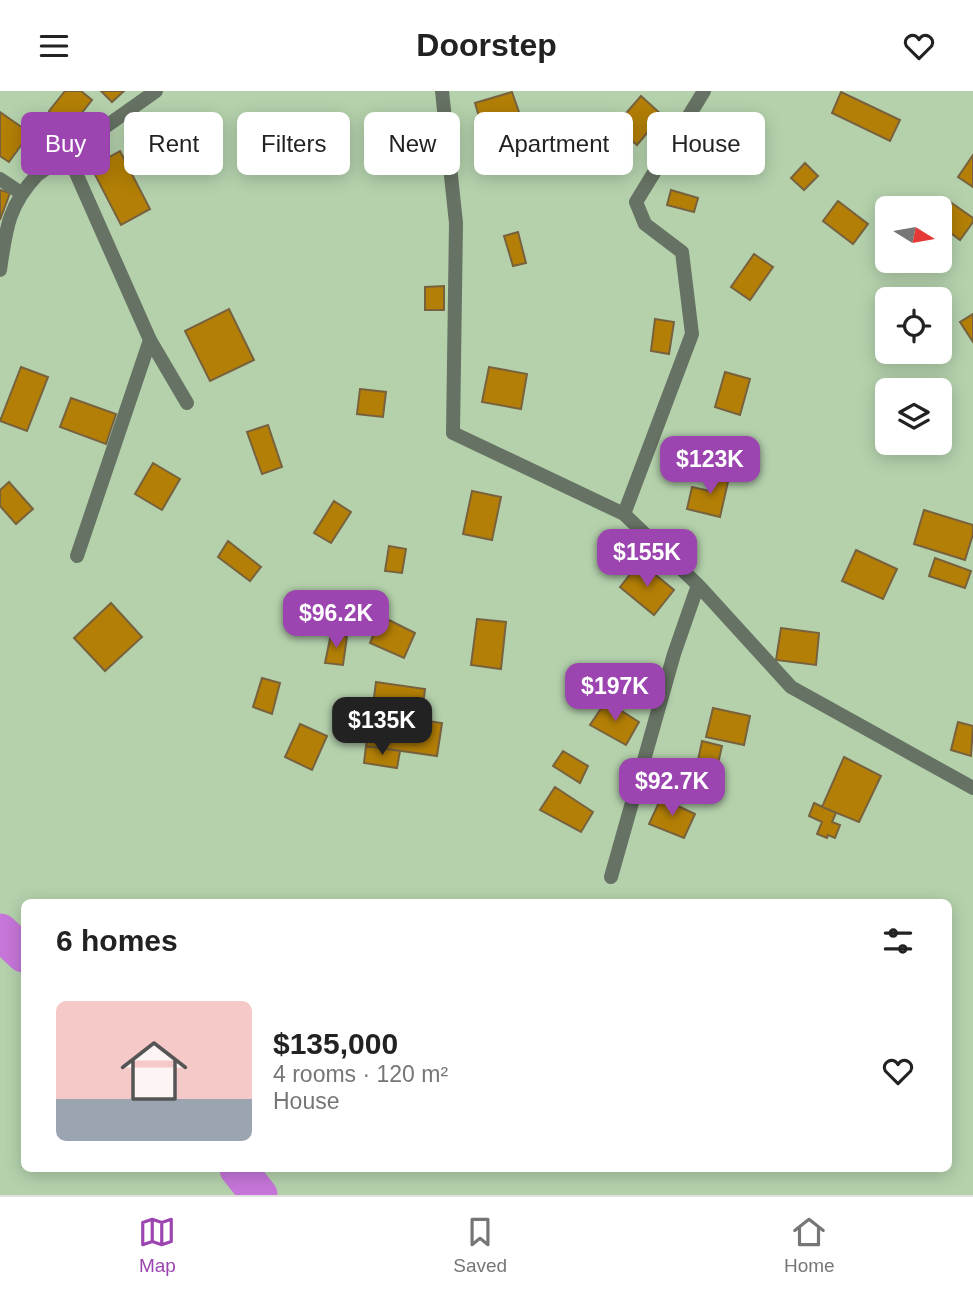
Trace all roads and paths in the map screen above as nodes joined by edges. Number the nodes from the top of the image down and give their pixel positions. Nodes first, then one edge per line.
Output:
1 (156, 91) edge
2 (442, 91) edge
3 (704, 91) edge
4 (110, 125) edge
5 (37, 175) edge
6 (76, 175) edge
7 (0, 179) edge
8 (21, 193) junction
9 (0, 270) edge
10 (150, 340) junction
11 (187, 403) dead end
12 (624, 514) junction
13 (77, 556) dead end
14 (698, 585) junction
15 (973, 788) edge
16 (611, 877) dead end

1 - 4 street
2 - 12 street
3 - 12 street
5 - 8 street
6 - 10 street
7 - 8 street
8 - 9 street
10 - 11 street
10 - 13 street
12 - 14 street
14 - 15 street
14 - 16 street

